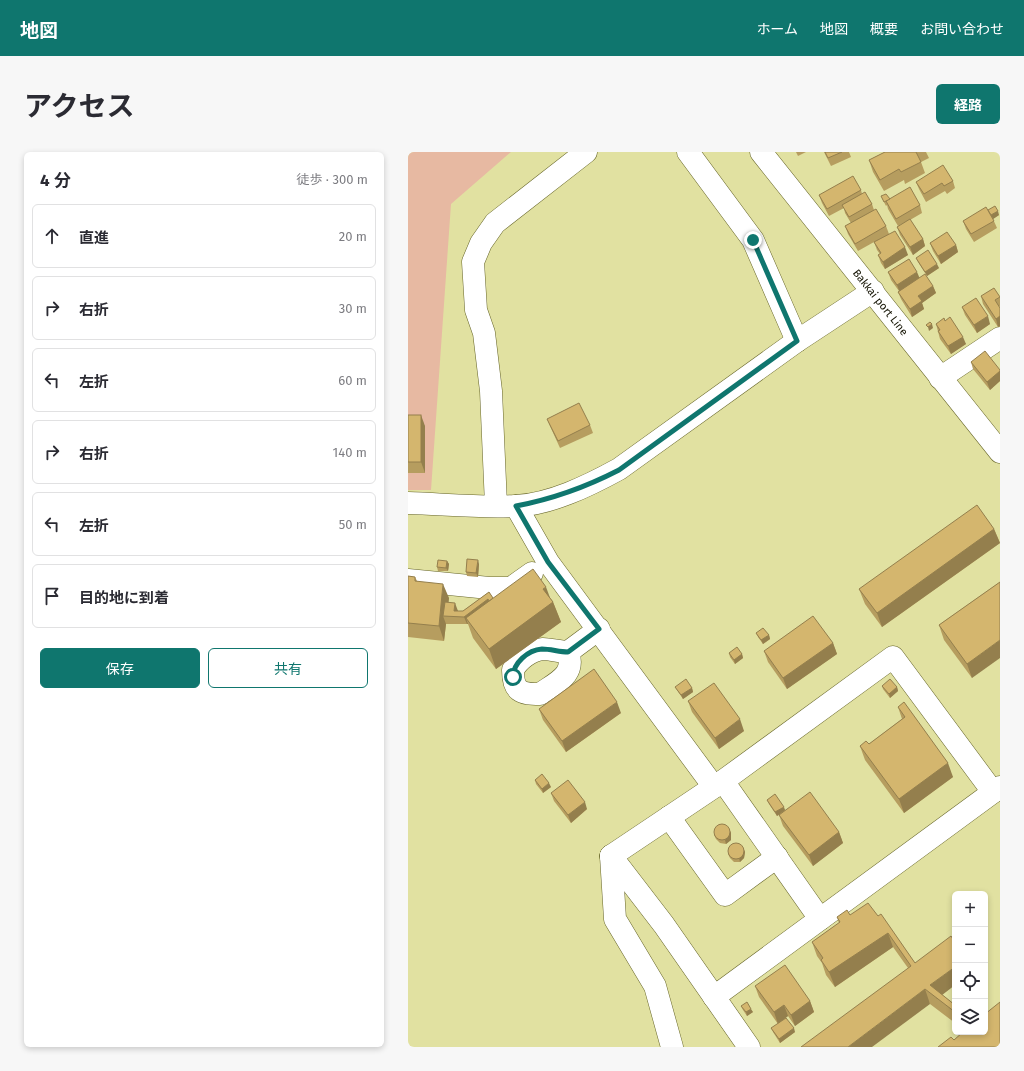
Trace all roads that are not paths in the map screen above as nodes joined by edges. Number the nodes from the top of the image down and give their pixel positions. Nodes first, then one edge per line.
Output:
1 (586, 152) edge
2 (688, 152) edge
3 (761, 152) edge
4 (872, 291) junction
5 (1000, 338) edge
6 (797, 341) junction
7 (940, 378) junction
8 (1000, 452) edge
9 (408, 503) edge
10 (506, 506) junction
11 (548, 562) junction
12 (408, 580) edge
13 (599, 629) junction
14 (568, 652) dead end
15 (718, 784) junction
16 (997, 790) edge
17 (669, 818) junction
18 (611, 856) junction
19 (777, 857) junction
20 (820, 919) junction
21 (714, 997) junction
22 (672, 1047) edge
23 (749, 1047) edge

1 - 10 main road
2 - 6 main road
3 - 4 main road, Bakkai port Line
4 - 6 main road
4 - 7 main road, Bakkai port Line
5 - 7 main road
6 - 10 main road
7 - 8 main road, Bakkai port Line
9 - 10 main road
10 - 11 main road
11 - 12 main road
11 - 13 main road
13 - 14 main road
13 - 15 main road
15 - 16 main road
15 - 17 main road
15 - 19 main road
16 - 20 main road
17 - 18 main road
17 - 19 main road
18 - 21 main road
18 - 22 main road
19 - 20 main road
20 - 21 main road
21 - 23 main road

